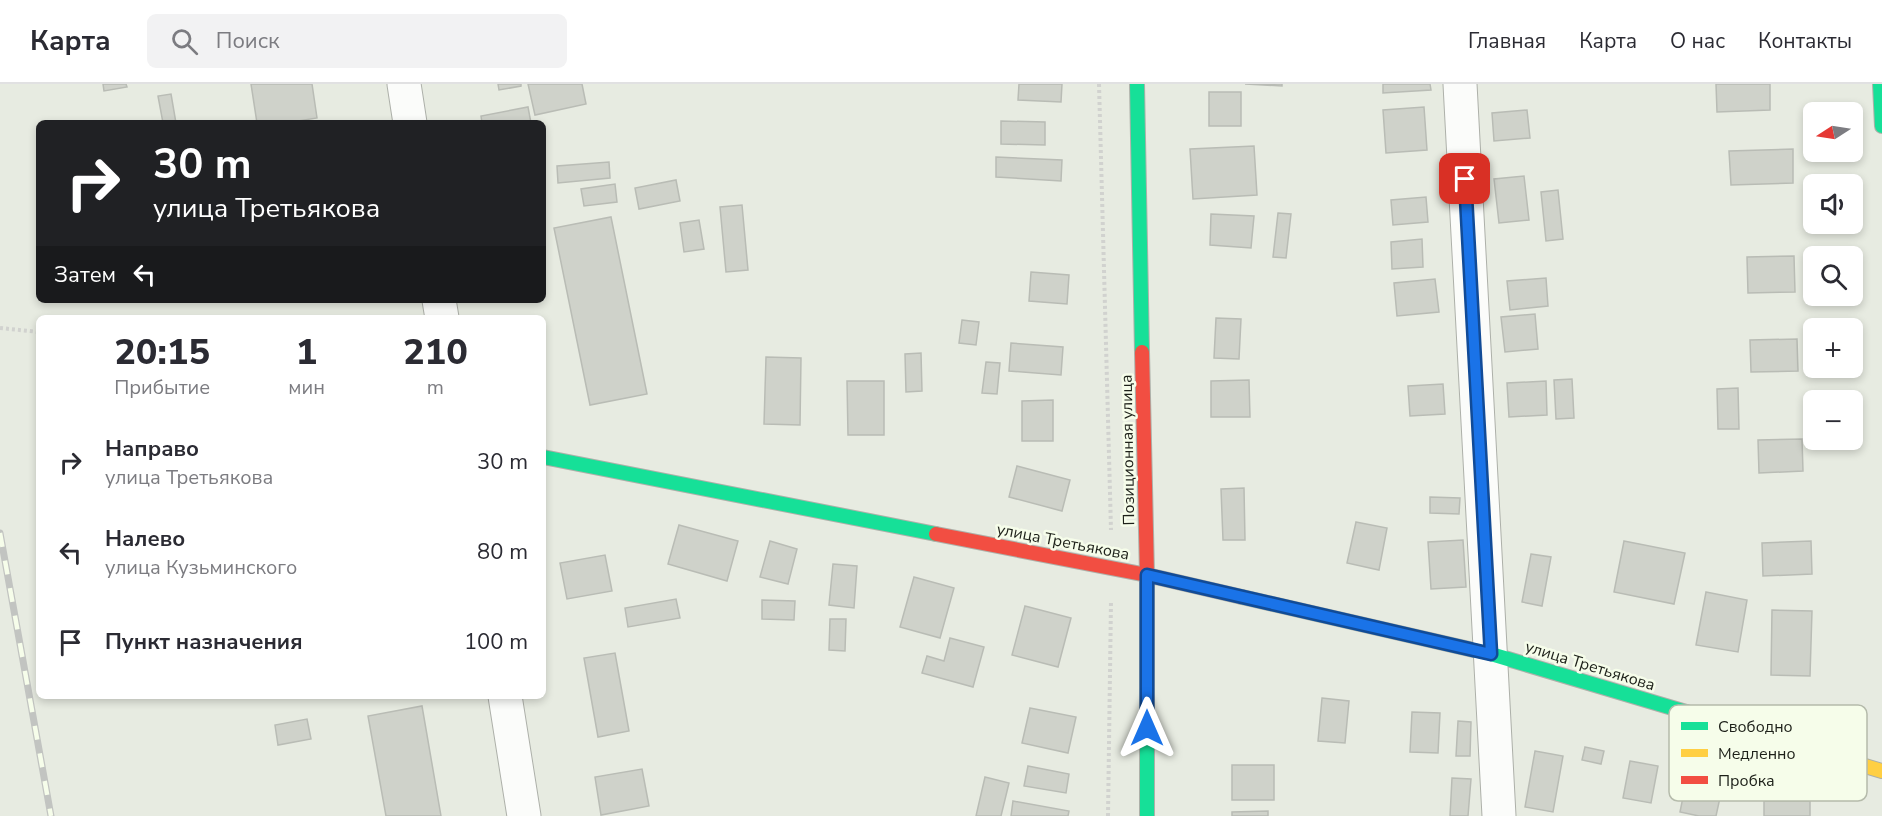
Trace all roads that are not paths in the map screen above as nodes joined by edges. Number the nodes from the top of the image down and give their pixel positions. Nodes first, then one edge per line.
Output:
1 (404, 84) edge
2 (1137, 84) edge
3 (1460, 84) edge
4 (1880, 84) edge
5 (410, 120) edge
6 (1882, 126) edge
7 (546, 458) edge
8 (1147, 575) junction
9 (1491, 654) junction
10 (505, 699) edge
11 (1669, 707) edge
12 (1867, 767) edge
13 (1882, 771) edge
14 (524, 816) edge
15 (1147, 816) edge
16 (1499, 816) edge

1 - 5 street
2 - 8 street, Позиционная улица
3 - 9 street
4 - 6 street
7 - 8 street, улица Третьякова
8 - 9 street, улица Третьякова
8 - 15 street, Позиционная улица
9 - 11 street, улица Третьякова
9 - 16 street
10 - 14 street
12 - 13 street, улица Третьякова

